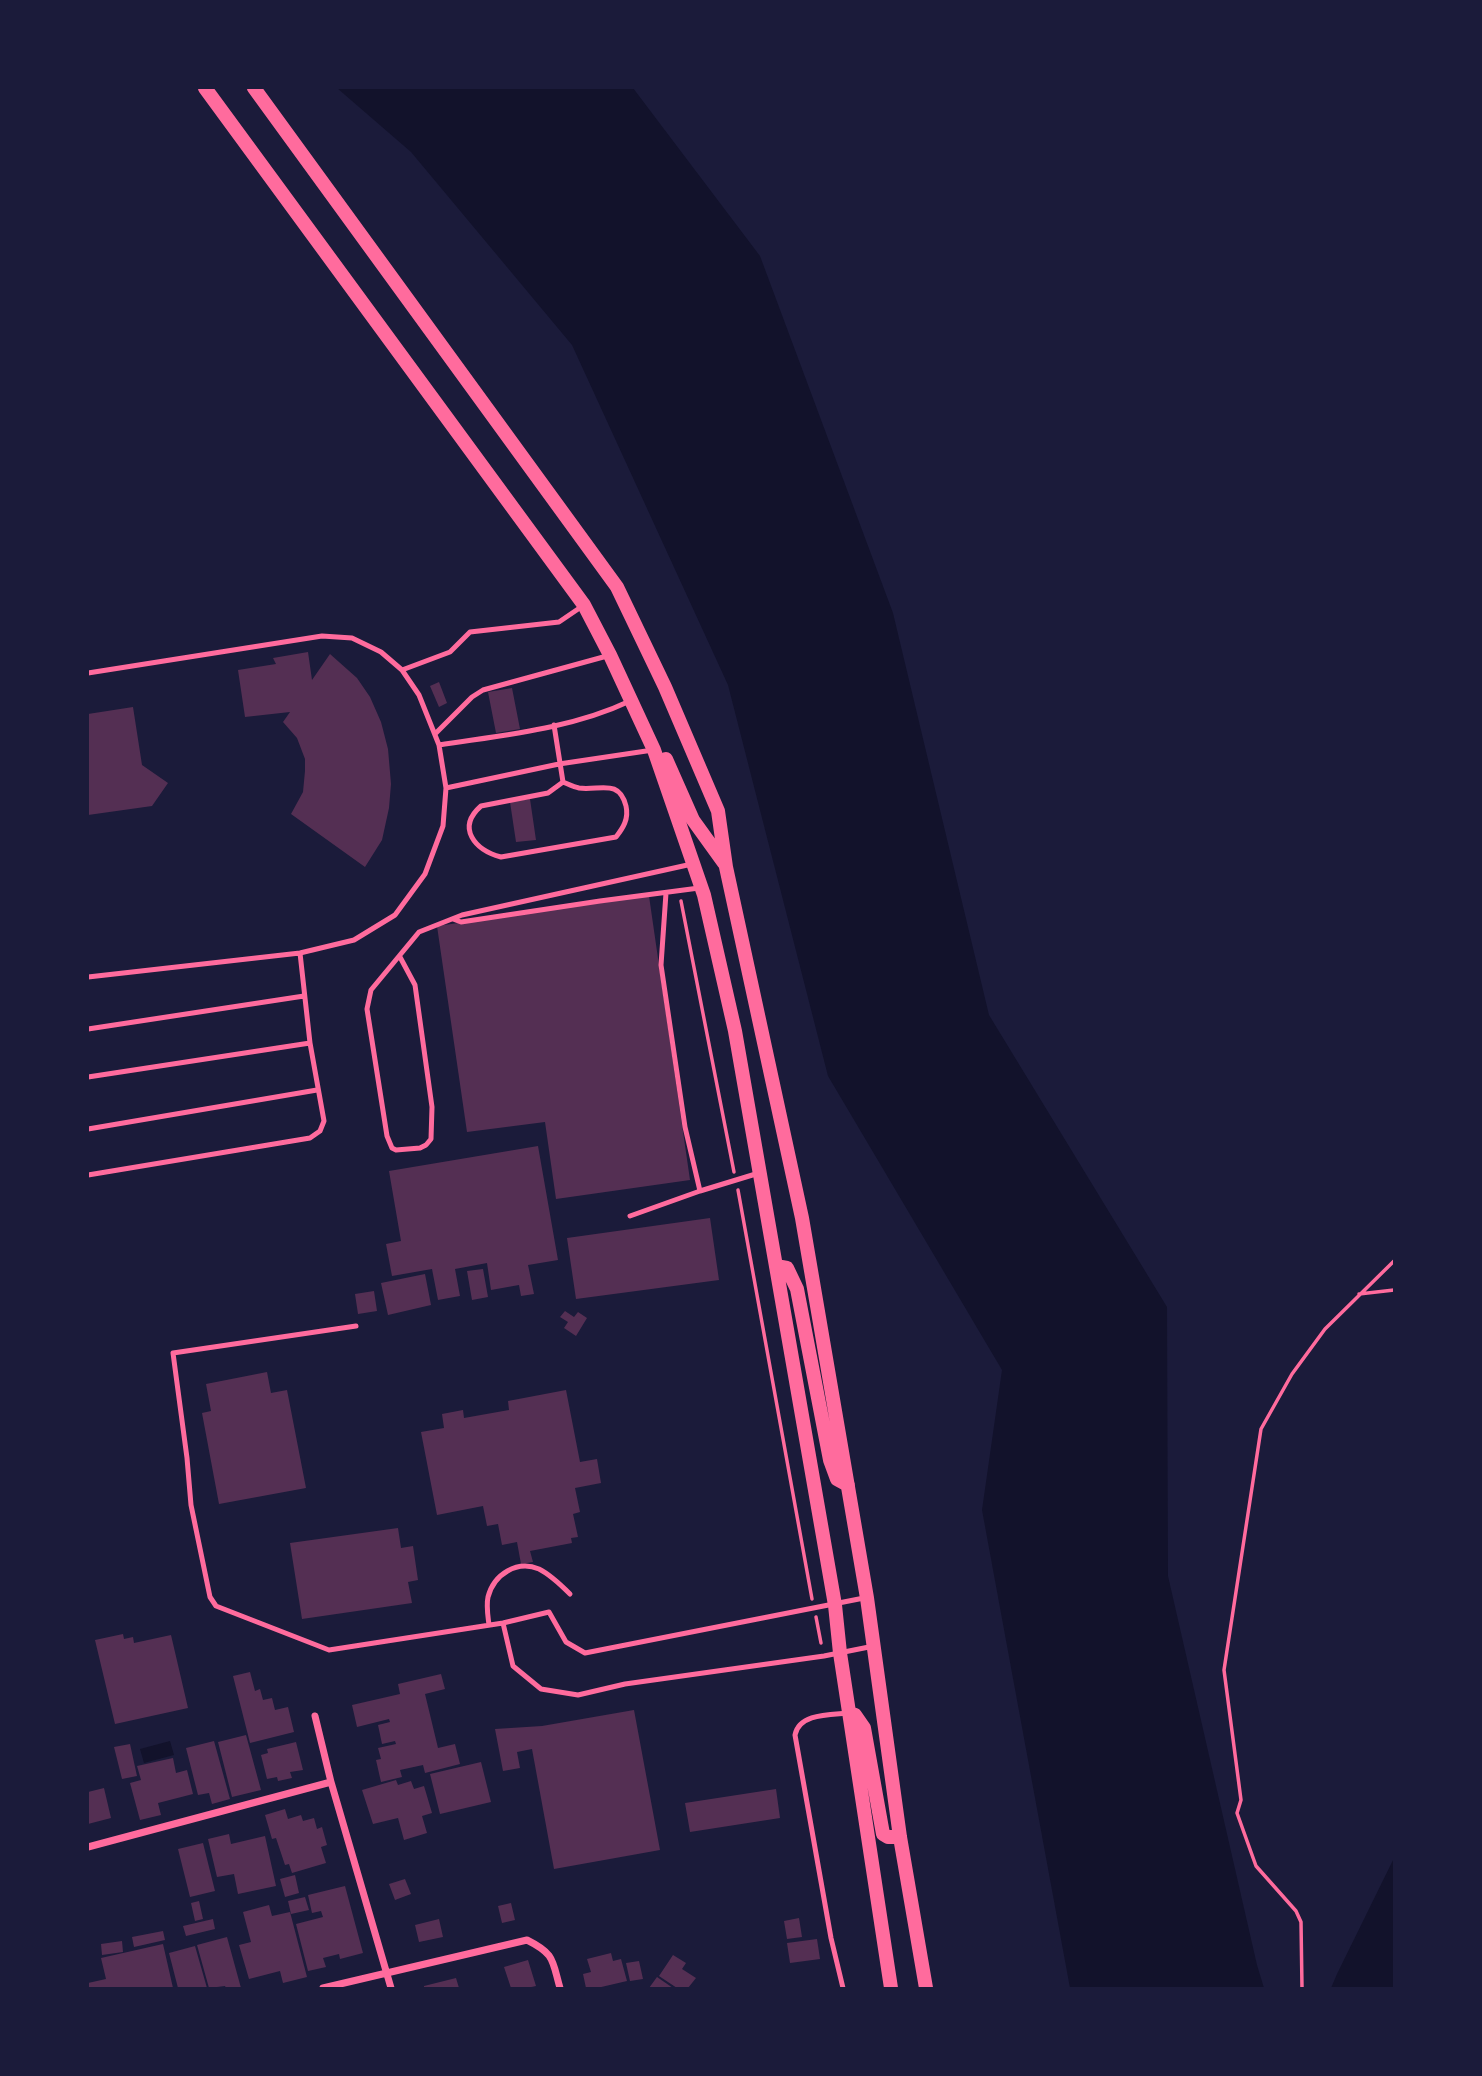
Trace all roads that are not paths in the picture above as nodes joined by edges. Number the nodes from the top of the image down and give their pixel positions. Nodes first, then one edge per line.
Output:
1 (205, 88) edge
2 (254, 88) edge
3 (584, 606) junction
4 (610, 655) junction
5 (402, 670) junction
6 (88, 673) edge
7 (621, 678) junction
8 (632, 700) junction
9 (554, 725) junction
10 (435, 734) junction
11 (439, 745) junction
12 (654, 750) junction
13 (559, 764) junction
14 (563, 782) junction
15 (446, 788) junction
16 (692, 864) junction
17 (726, 867) junction
18 (701, 888) junction
19 (666, 893) junction
20 (450, 918) junction
21 (300, 953) junction
22 (400, 957) junction
23 (88, 977) edge
24 (304, 996) junction
25 (88, 1030) edge
26 (310, 1043) junction
27 (88, 1077) edge
28 (317, 1090) junction
29 (88, 1129) edge
30 (759, 1173) junction
31 (88, 1175) edge
32 (700, 1191) junction
33 (630, 1216) dead end
34 (776, 1266) junction
35 (356, 1326) dead end
36 (848, 1485) junction
37 (570, 1594) dead end
38 (867, 1598) junction
39 (835, 1605) junction
40 (503, 1623) junction
41 (489, 1625) junction
42 (875, 1646) junction
43 (840, 1653) junction
44 (849, 1713) junction
45 (315, 1716) dead end
46 (331, 1782) junction
47 (900, 1837) junction
48 (88, 1847) edge
49 (386, 1973) junction
50 (323, 1989) edge
51 (391, 1989) edge
52 (560, 1989) edge
53 (843, 1989) edge
54 (891, 1989) edge
55 (926, 1989) edge

1 - 3 main road
2 - 17 main road
3 - 4 main road
3 - 5 lane
4 - 7 main road
4 - 10 lane
5 - 6 lane
5 - 10 lane
7 - 8 main road
7 - 17 main road
8 - 9 lane
8 - 12 main road
9 - 11 lane
9 - 13 lane
10 - 11 lane
11 - 15 lane
12 - 13 lane
12 - 16 main road
13 - 14 lane
13 - 15 lane
14 - 14 lane
15 - 21 lane
16 - 18 main road
16 - 20 lane
17 - 36 main road
18 - 19 lane
18 - 30 main road
19 - 20 lane
19 - 32 lane
20 - 22 lane
21 - 23 lane
21 - 24 lane
22 - 22 lane
24 - 25 lane
24 - 26 lane
26 - 27 lane
26 - 28 lane
28 - 29 lane
28 - 31 lane
30 - 32 lane
30 - 34 main road
32 - 33 lane
34 - 36 main road
34 - 39 main road
35 - 41 lane
36 - 38 main road
37 - 41 lane
38 - 39 lane
38 - 42 main road
39 - 40 lane
39 - 43 main road
40 - 41 lane
40 - 43 lane
42 - 43 lane
42 - 47 main road
43 - 44 main road
44 - 47 main road
44 - 53 lane
44 - 54 main road
45 - 46 street
46 - 48 street
46 - 49 street
47 - 55 main road
49 - 50 street
49 - 51 street
49 - 52 street

